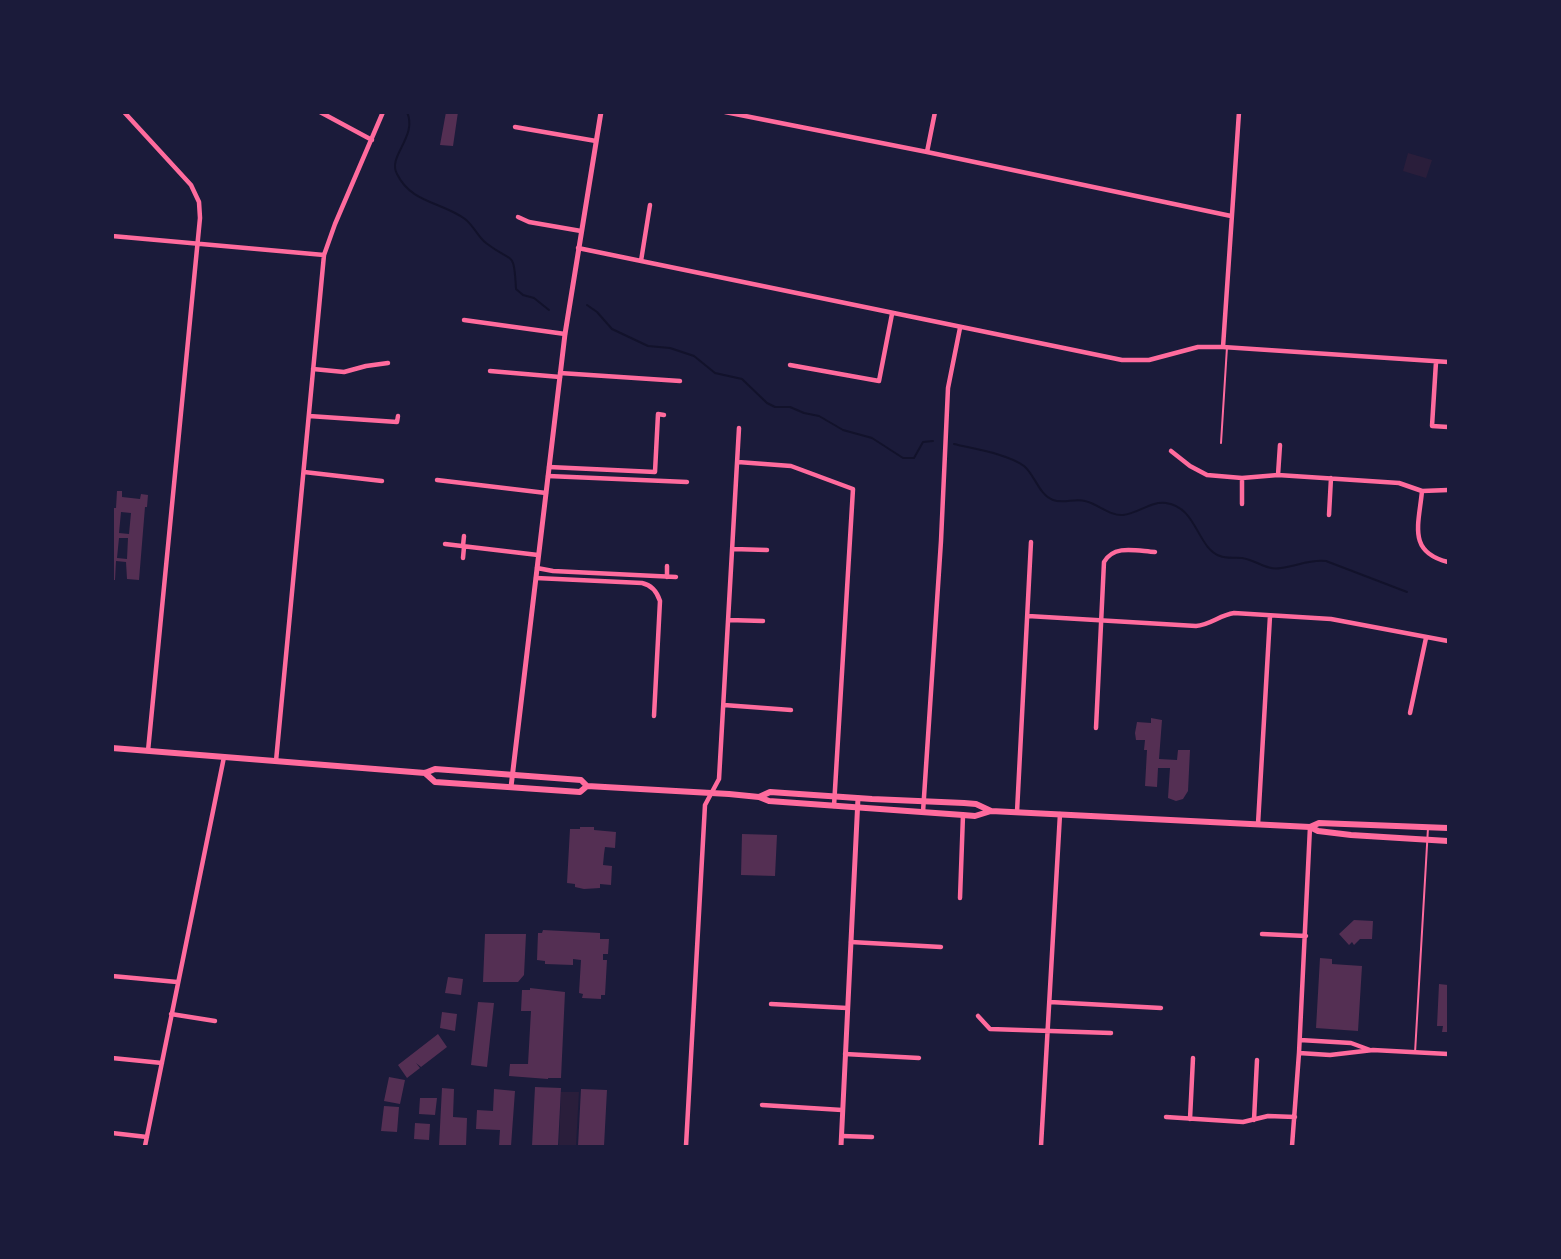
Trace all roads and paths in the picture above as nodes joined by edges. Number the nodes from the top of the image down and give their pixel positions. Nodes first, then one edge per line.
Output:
1 (124, 112) edge
2 (320, 112) edge
3 (383, 112) edge
4 (601, 112) edge
5 (725, 112) edge
6 (934, 112) edge
7 (1239, 112) edge
8 (753, 115) edge
9 (515, 127) dead end
10 (372, 140) junction
11 (596, 141) junction
12 (927, 152) junction
13 (650, 206) dead end
14 (1231, 216) junction
15 (518, 217) dead end
16 (581, 231) junction
17 (112, 236) edge
18 (198, 242) junction
19 (578, 248) junction
20 (324, 255) junction
21 (641, 261) junction
22 (892, 314) junction
23 (464, 320) dead end
24 (960, 327) junction
25 (565, 334) junction
26 (1225, 347) junction
27 (1436, 362) junction
28 (1449, 362) edge
29 (388, 363) dead end
30 (790, 365) dead end
31 (313, 369) junction
32 (490, 371) dead end
33 (560, 375) junction
34 (680, 381) dead end
35 (664, 414) dead end
36 (309, 416) junction
37 (398, 416) dead end
38 (1449, 427) edge
39 (739, 428) dead end
40 (1221, 443) dead end
41 (1280, 445) dead end
42 (1171, 451) dead end
43 (738, 462) junction
44 (549, 467) junction
45 (304, 472) junction
46 (1278, 475) junction
47 (548, 476) junction
48 (1242, 478) junction
49 (1331, 478) junction
50 (437, 480) dead end
51 (382, 481) dead end
52 (687, 483) dead end
53 (1422, 490) junction
54 (1449, 490) edge
55 (546, 493) junction
56 (1242, 504) dead end
57 (1329, 515) dead end
58 (464, 536) dead end
59 (1031, 542) dead end
60 (445, 544) dead end
61 (464, 546) junction
62 (733, 549) junction
63 (767, 550) dead end
64 (1155, 552) dead end
65 (538, 555) junction
66 (463, 558) dead end
67 (1449, 562) edge
68 (667, 566) dead end
69 (537, 568) junction
70 (666, 577) junction
71 (536, 578) junction
72 (676, 578) dead end
73 (1028, 616) junction
74 (1270, 616) junction
75 (729, 620) junction
76 (763, 621) dead end
77 (1101, 621) junction
78 (1426, 638) junction
79 (1449, 641) edge
80 (724, 705) junction
81 (790, 710) dead end
82 (1410, 712) dead end
83 (654, 716) dead end
84 (1096, 728) dead end
85 (112, 748) edge
86 (148, 751) junction
87 (224, 757) junction
88 (276, 761) junction
89 (425, 773) junction
90 (512, 775) junction
91 (588, 786) junction
92 (511, 787) junction
93 (711, 793) junction
94 (835, 796) junction
95 (759, 797) junction
96 (858, 798) junction
97 (925, 801) junction
98 (834, 806) junction
99 (857, 808) junction
100 (991, 811) junction
101 (923, 812) junction
102 (1017, 812) junction
103 (1060, 814) junction
104 (963, 815) junction
105 (1258, 824) junction
106 (1310, 827) junction
107 (1428, 827) junction
108 (1449, 828) edge
109 (1427, 840) junction
110 (1449, 841) edge
111 (960, 898) dead end
112 (1262, 934) dead end
113 (1306, 936) junction
114 (851, 942) junction
115 (941, 947) dead end
116 (112, 976) edge
117 (177, 982) junction
118 (1050, 1002) junction
119 (771, 1004) dead end
120 (847, 1008) junction
121 (1161, 1008) dead end
122 (171, 1014) junction
123 (978, 1016) dead end
124 (215, 1021) dead end
125 (1048, 1031) junction
126 (1111, 1033) dead end
127 (1300, 1040) junction
128 (1373, 1050) junction
129 (1299, 1053) junction
130 (1415, 1053) junction
131 (845, 1054) junction
132 (1449, 1054) edge
133 (112, 1058) edge
134 (919, 1058) dead end
135 (1193, 1058) dead end
136 (1257, 1060) dead end
137 (162, 1063) junction
138 (762, 1105) dead end
139 (843, 1110) junction
140 (1166, 1117) dead end
141 (1295, 1118) junction
142 (1190, 1119) junction
143 (1254, 1120) junction
144 (112, 1133) edge
145 (842, 1136) junction
146 (147, 1137) junction
147 (872, 1137) dead end
148 (145, 1146) edge
149 (686, 1146) edge
150 (841, 1146) edge
151 (1041, 1146) edge
152 (1292, 1146) edge

1 - 18 street
2 - 10 street
3 - 10 street
4 - 11 street
5 - 8 street
6 - 12 street
7 - 14 street
8 - 12 street
9 - 11 street
10 - 20 street
11 - 16 street
12 - 14 street
13 - 21 street
14 - 26 street
15 - 16 street
16 - 19 street
17 - 18 street
18 - 20 street
18 - 86 street
19 - 21 street
19 - 25 street
20 - 31 street
21 - 22 street
22 - 24 street
22 - 30 street
23 - 25 street
24 - 26 street
24 - 97 street
25 - 33 street
26 - 27 street
26 - 40 lane
27 - 28 street
27 - 38 street
29 - 31 street
31 - 36 street
32 - 33 street
33 - 34 street
33 - 44 street
35 - 44 street
36 - 37 street
36 - 45 street
39 - 43 street
41 - 46 street
42 - 48 street
43 - 62 street
43 - 94 street
44 - 47 street
45 - 51 street
45 - 88 street
46 - 48 street
46 - 49 street
47 - 52 street
47 - 55 street
48 - 56 street
49 - 53 street
49 - 57 street
50 - 55 street
53 - 54 street
53 - 67 street
55 - 65 street
58 - 61 street
59 - 73 street
60 - 61 street
61 - 65 street
61 - 66 street
62 - 63 street
62 - 75 street
64 - 77 street
65 - 69 street
68 - 70 street
69 - 70 street
69 - 71 street
70 - 72 street
71 - 83 street
71 - 90 street
73 - 77 street
73 - 102 street
74 - 77 street
74 - 78 street
74 - 105 street
75 - 76 street
75 - 80 street
77 - 84 street
78 - 79 street
78 - 82 street
80 - 81 street
80 - 93 street
85 - 86 main road
86 - 87 main road
87 - 88 main road
87 - 117 street
88 - 89 main road
89 - 90 main road
89 - 92 main road
90 - 91 main road
90 - 92 street
91 - 92 main road
91 - 93 main road
93 - 95 main road
93 - 149 street
94 - 95 main road
94 - 96 main road
94 - 98 street
95 - 98 main road
96 - 97 main road
96 - 99 street
97 - 100 main road
97 - 101 street
98 - 99 main road
99 - 101 main road
99 - 114 street
100 - 102 main road
100 - 104 main road
101 - 104 main road
102 - 103 main road
103 - 105 main road
103 - 118 street
104 - 111 street
105 - 106 main road
106 - 107 main road
106 - 109 main road
106 - 113 street
107 - 108 main road
107 - 109 lane
109 - 110 main road
109 - 130 lane
112 - 113 street
113 - 127 street
114 - 115 street
114 - 120 street
116 - 117 street
117 - 122 street
118 - 121 street
118 - 125 street
119 - 120 street
120 - 131 street
122 - 124 street
122 - 137 street
123 - 125 street
125 - 126 street
125 - 151 street
127 - 128 street
127 - 129 street
128 - 129 street
128 - 130 street
129 - 141 street
130 - 132 street
131 - 134 street
131 - 139 street
133 - 137 street
135 - 142 street
136 - 143 street
137 - 146 street
138 - 139 street
139 - 145 street
140 - 142 street
141 - 143 street
141 - 152 street
142 - 143 street
144 - 146 street
145 - 147 street
145 - 150 street
146 - 148 street

